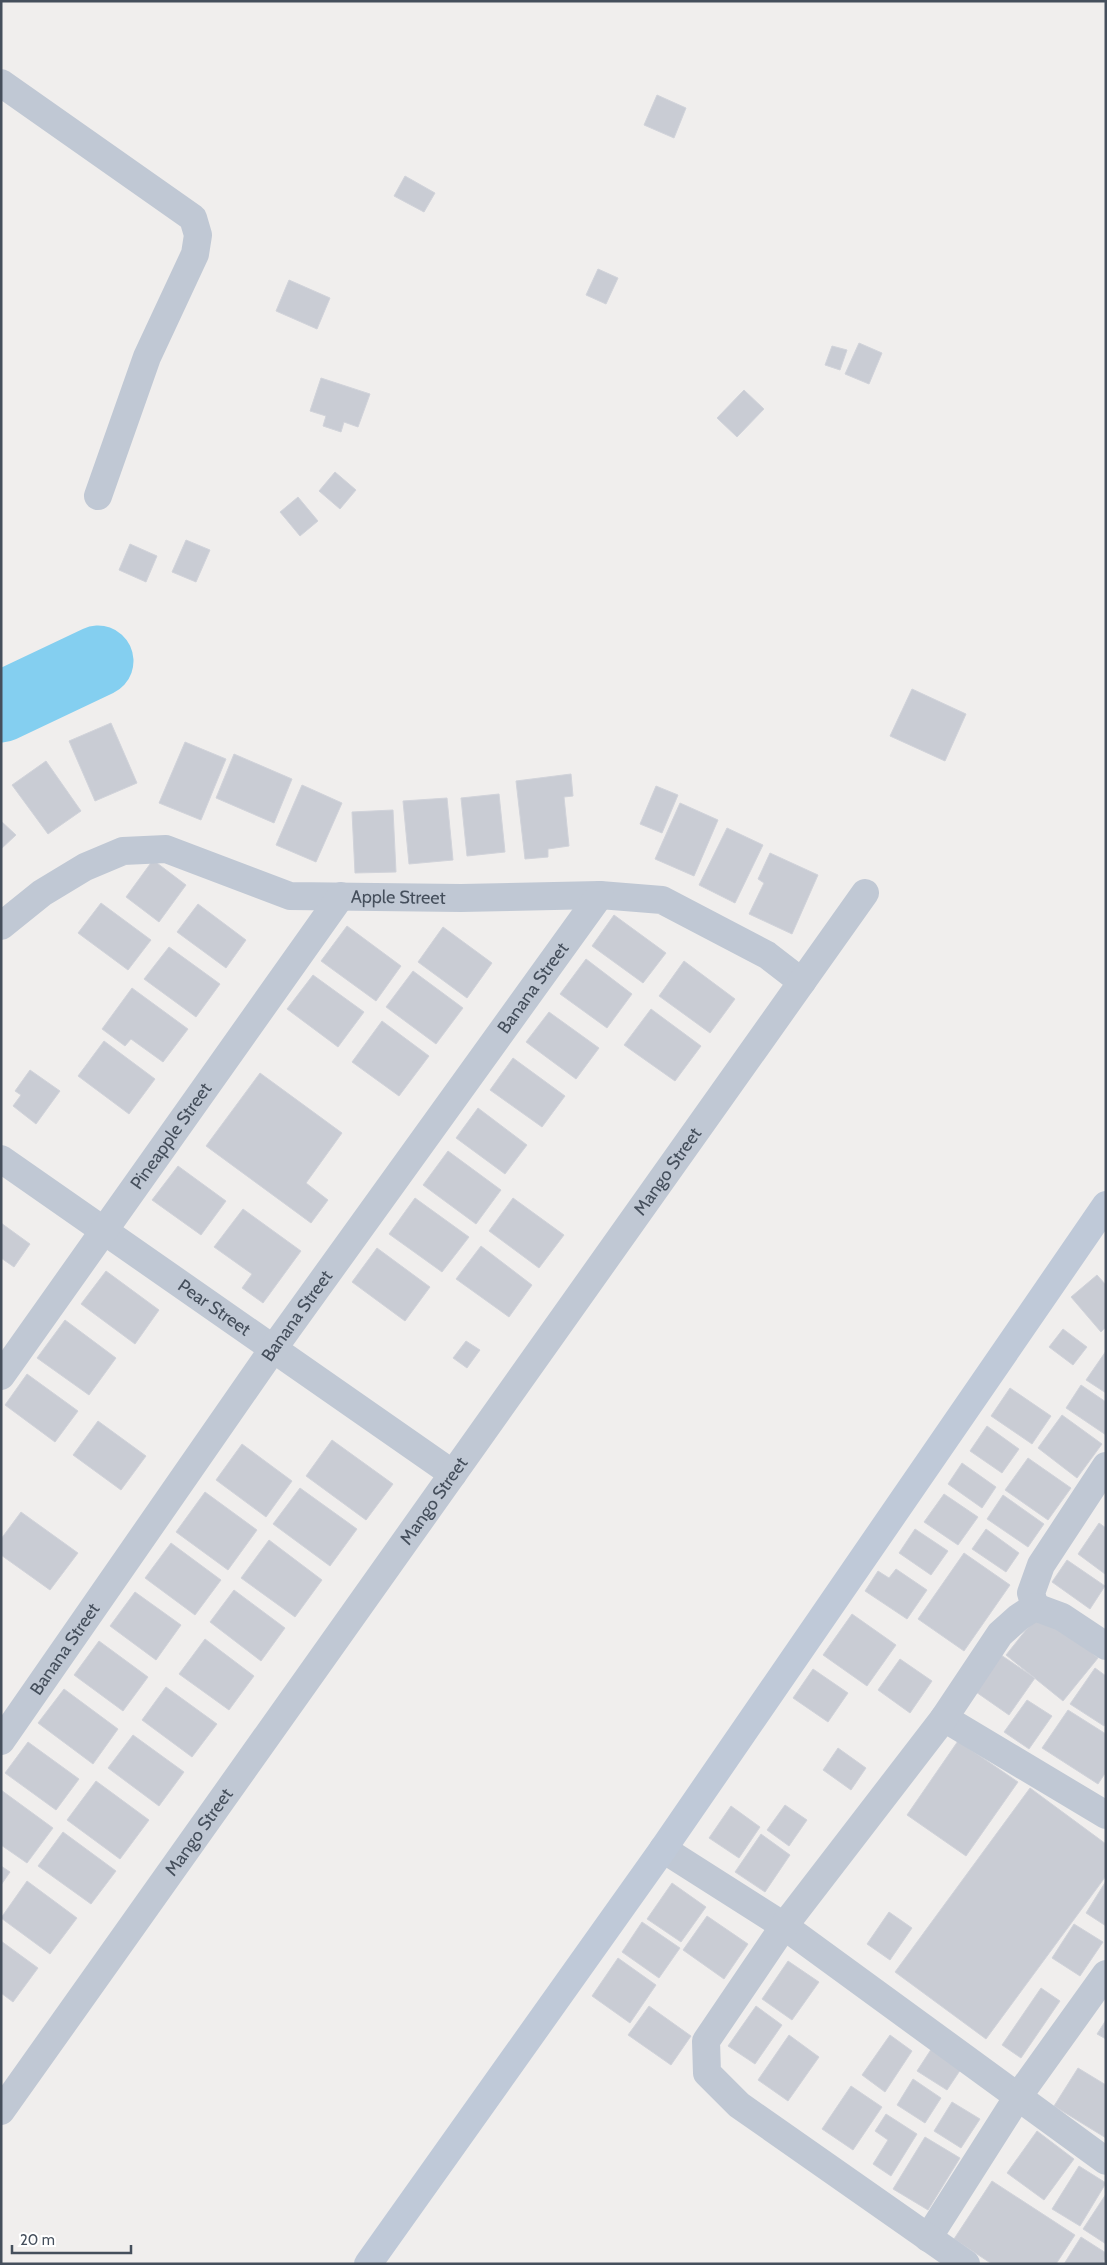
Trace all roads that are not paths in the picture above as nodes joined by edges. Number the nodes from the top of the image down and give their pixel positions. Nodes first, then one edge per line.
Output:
1 (1, 83) edge
2 (98, 496) dead end
3 (865, 893) dead end
4 (600, 895) junction
5 (342, 896) junction
6 (1, 926) edge
7 (802, 982) junction
8 (1, 1159) edge
9 (1106, 1205) edge
10 (104, 1230) junction
11 (273, 1349) junction
12 (1, 1376) edge
13 (1106, 1466) edge
14 (453, 1474) junction
15 (1034, 1607) junction
16 (1106, 1646) edge
17 (944, 1718) junction
18 (1, 1741) edge
19 (1106, 1815) edge
20 (663, 1849) junction
21 (784, 1926) junction
22 (1105, 1975) edge
23 (1018, 2098) junction
24 (1, 2111) edge
25 (1106, 2161) edge
26 (928, 2238) junction
27 (368, 2264) edge
28 (966, 2264) edge

1 - 2 street
3 - 7 street, Mango Street
4 - 5 street, Apple Street
4 - 7 street, Apple Street
4 - 11 street, Banana Street
5 - 6 street, Apple Street
5 - 10 street, Pineapple Street
7 - 14 street, Mango Street
8 - 10 street, Pear Street
9 - 20 street
10 - 11 street, Pear Street
10 - 12 street, Pineapple Street
11 - 14 street, Pear Street
11 - 18 street, Banana Street
13 - 15 street
14 - 24 street, Mango Street
15 - 16 street
15 - 17 street
17 - 19 street
17 - 21 street
20 - 21 street
20 - 27 street
21 - 23 street
21 - 26 street
22 - 23 street
23 - 25 street
23 - 26 street
26 - 28 street

